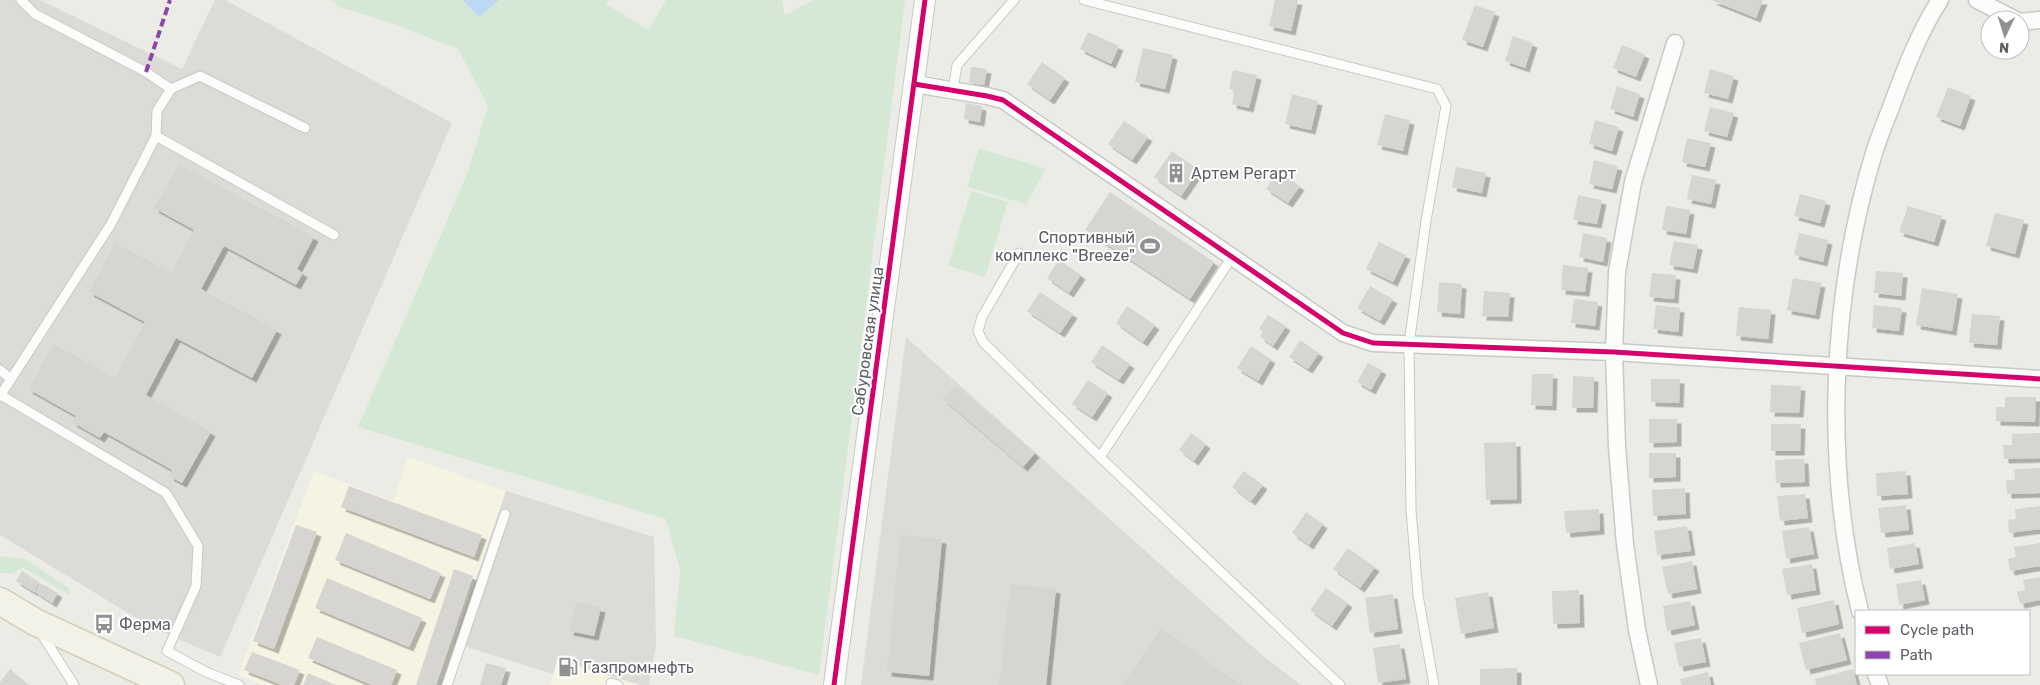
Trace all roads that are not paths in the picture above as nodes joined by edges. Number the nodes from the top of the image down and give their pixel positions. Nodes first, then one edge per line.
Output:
1 (21, 0) edge
2 (925, 0) edge
3 (1014, 0) edge
4 (1084, 0) edge
5 (1940, 0) edge
6 (1977, 0) edge
7 (1996, 10) edge
8 (1675, 42) dead end
9 (914, 84) junction
10 (172, 89) junction
11 (953, 90) junction
12 (305, 128) dead end
13 (156, 136) junction
14 (334, 235) dead end
15 (1019, 253) dead end
16 (1232, 257) junction
17 (1409, 344) junction
18 (1614, 352) junction
19 (1837, 367) junction
20 (0, 370) edge
21 (11, 379) junction
22 (2040, 379) edge
23 (0, 396) edge
24 (1100, 457) junction
25 (505, 514) dead end
26 (0, 601) edge
27 (1860, 610) edge
28 (35, 622) junction
29 (155, 682) edge
30 (74, 685) edge
31 (239, 685) edge
32 (447, 685) edge
33 (610, 685) edge
34 (618, 685) edge
35 (834, 685) edge
36 (1340, 685) edge
37 (1434, 685) edge
38 (1649, 685) edge

1 - 10 lane
2 - 9 street, Сабуровская улица
3 - 11 lane
4 - 17 lane
5 - 19 street
6 - 7 street
8 - 18 street
9 - 11 street
9 - 35 street, Сабуровская улица
10 - 12 lane
10 - 13 lane
11 - 16 street
13 - 14 lane
13 - 21 lane
15 - 24 lane
16 - 17 street
16 - 24 lane
17 - 18 street
17 - 37 lane
18 - 19 street
18 - 38 street
19 - 22 street
19 - 27 street
20 - 21 lane
21 - 23 lane
23 - 31 lane
24 - 36 lane
25 - 32 lane
26 - 28 main road
28 - 29 main road
28 - 30 lane
33 - 34 lane

